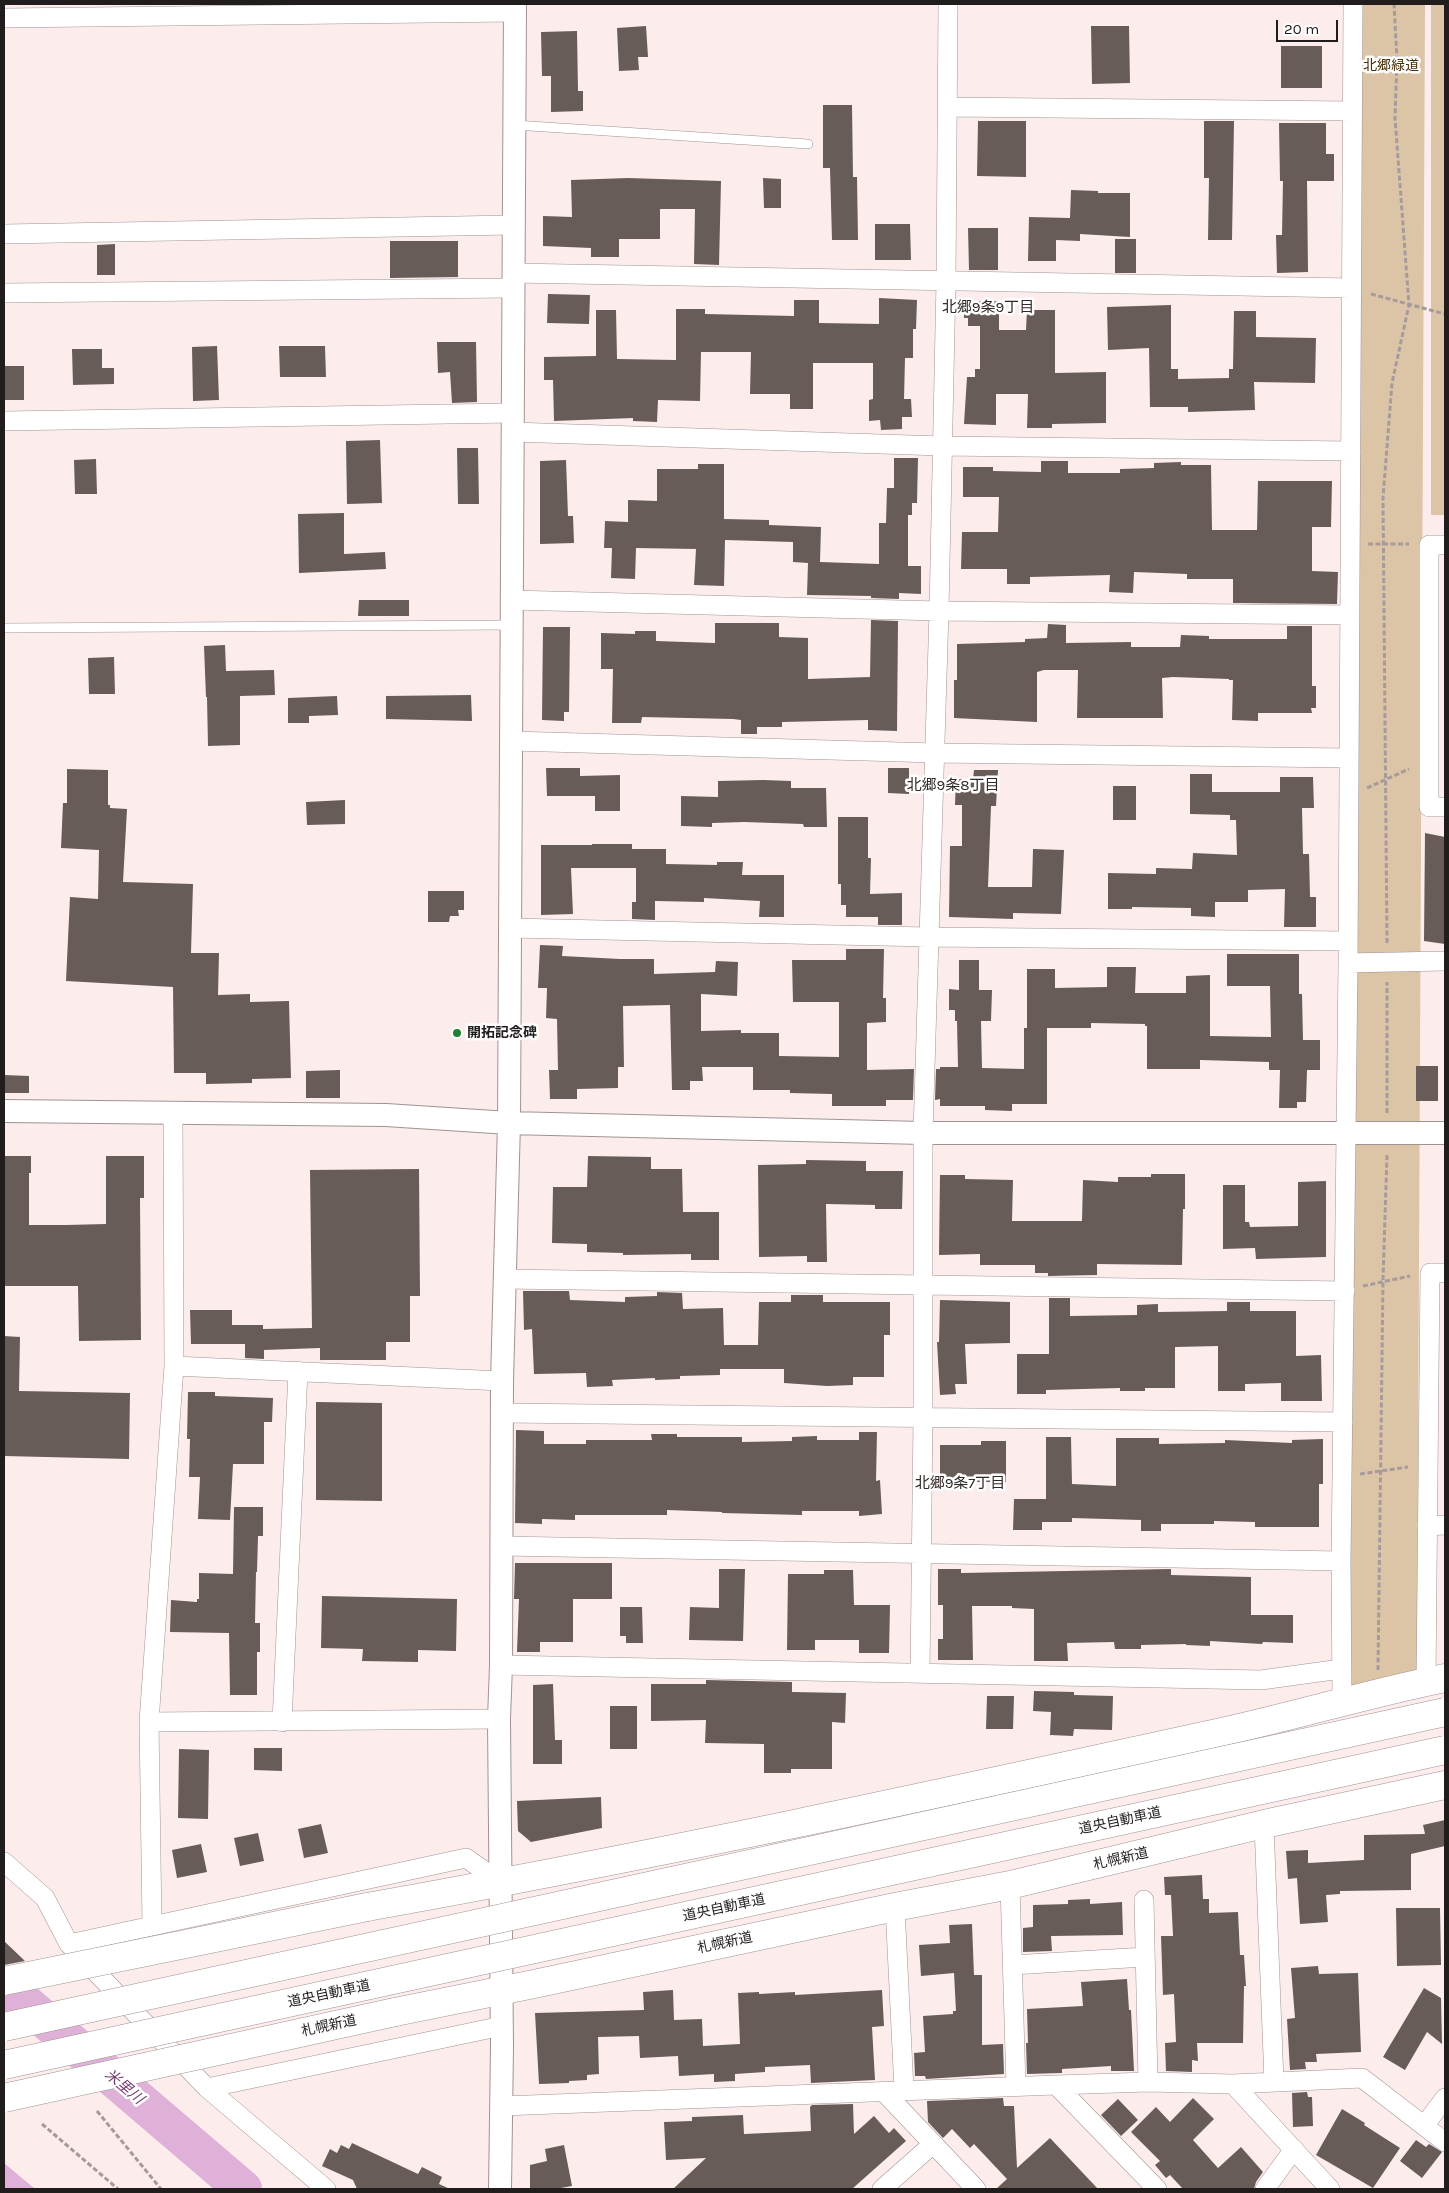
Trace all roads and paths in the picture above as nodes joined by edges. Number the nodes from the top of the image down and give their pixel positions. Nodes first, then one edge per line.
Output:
1 (948, 4) edge
2 (1353, 4) edge
3 (1394, 4) edge
4 (515, 8) edge
5 (4, 18) edge
6 (948, 107) junction
7 (1352, 111) junction
8 (514, 125) junction
9 (808, 144) dead end
10 (513, 225) junction
11 (4, 234) edge
12 (513, 280) junction
13 (946, 281) junction
14 (1352, 288) junction
15 (4, 293) edge
16 (1408, 304) junction
17 (1445, 314) edge
18 (4, 421) edge
19 (512, 422) junction
20 (942, 446) junction
21 (1350, 451) junction
22 (1383, 542) junction
23 (1437, 545) edge
24 (1350, 546) junction
25 (511, 600) junction
26 (939, 611) junction
27 (1350, 615) junction
28 (511, 625) junction
29 (4, 628) edge
30 (1437, 689) edge
31 (511, 741) junction
32 (936, 753) junction
33 (1349, 758) junction
34 (1429, 761) junction
35 (1385, 779) junction
36 (1349, 797) junction
37 (1445, 807) edge
38 (510, 928) junction
39 (928, 937) junction
40 (1348, 941) junction
41 (1387, 962) junction
42 (1445, 962) edge
43 (1348, 963) junction
44 (4, 1111) edge
45 (173, 1113) junction
46 (509, 1123) junction
47 (923, 1133) junction
48 (1346, 1133) junction
49 (1387, 1133) junction
50 (1445, 1133) edge
51 (1438, 1273) edge
52 (504, 1279) junction
53 (1383, 1280) junction
54 (923, 1284) junction
55 (1345, 1291) junction
56 (174, 1366) junction
57 (298, 1371) junction
58 (502, 1381) junction
59 (1437, 1394) edge
60 (503, 1413) junction
61 (923, 1418) junction
62 (1343, 1422) junction
63 (1428, 1465) junction
64 (1380, 1471) junction
65 (1342, 1477) junction
66 (1436, 1525) edge
67 (502, 1546) junction
68 (920, 1553) junction
69 (1340, 1561) junction
70 (501, 1665) junction
71 (1341, 1669) junction
72 (1378, 1672) dead end
73 (920, 1673) junction
74 (1436, 1680) edge
75 (1342, 1704) junction
76 (1445, 1712) edge
77 (499, 1719) junction
78 (149, 1722) junction
79 (282, 1722) junction
80 (1445, 1750) edge
81 (1445, 1786) edge
82 (1264, 1824) junction
83 (4, 1862) edge
84 (500, 1882) junction
85 (1010, 1885) junction
86 (1144, 1900) dead end
87 (895, 1906) junction
88 (152, 1925) junction
89 (69, 1944) junction
90 (1145, 1958) junction
91 (1012, 1965) junction
92 (4, 1981) edge
93 (502, 1990) junction
94 (502, 2026) junction
95 (4, 2027) edge
96 (4, 2065) edge
97 (1148, 2082) junction
98 (1274, 2082) junction
99 (1232, 2084) junction
100 (1056, 2085) junction
101 (1016, 2087) junction
102 (207, 2088) junction
103 (904, 2090) junction
104 (883, 2091) junction
105 (4, 2098) edge
106 (1445, 2098) edge
107 (502, 2106) junction
108 (97, 2111) dead end
109 (42, 2124) dead end
110 (1424, 2126) junction
111 (1445, 2142) edge
112 (933, 2144) junction
113 (1294, 2150) junction
114 (118, 2189) edge
115 (161, 2189) edge
116 (326, 2189) edge
117 (500, 2189) edge
118 (882, 2189) edge
119 (976, 2189) edge
120 (1157, 2189) edge
121 (1265, 2189) edge
122 (1330, 2189) edge

1 - 6 street
2 - 7 street
3 - 16 path
4 - 5 street
4 - 8 street
6 - 7 street
6 - 13 street
7 - 14 street
8 - 9 lane
8 - 10 street
10 - 11 street
10 - 12 street
12 - 13 street
12 - 15 street
12 - 19 street
13 - 14 street
13 - 20 street
14 - 16 path
14 - 21 street
16 - 17 path
16 - 22 path
18 - 19 street
19 - 20 street
19 - 25 street
20 - 21 street
20 - 26 street
21 - 24 street
22 - 23 path
22 - 24 path
22 - 35 path
23 - 30 street
24 - 27 street
25 - 26 street
25 - 28 street
26 - 27 street
26 - 32 street
27 - 33 street
28 - 29 lane
28 - 31 street
30 - 34 street
31 - 32 street
31 - 38 street
32 - 33 street
32 - 39 street
33 - 36 street
34 - 35 path
34 - 37 street
35 - 36 path
35 - 41 path
36 - 40 street
38 - 39 street
38 - 46 street
39 - 40 street
39 - 47 street
40 - 43 street
41 - 42 street
41 - 43 street
41 - 49 path
43 - 48 street
44 - 45 street
45 - 46 street
45 - 56 street
46 - 47 street
46 - 52 street
47 - 48 street
47 - 54 street
48 - 49 street
48 - 55 street
49 - 50 street
49 - 53 path
51 - 53 path
51 - 59 street
52 - 54 street
52 - 58 street
53 - 55 path
53 - 64 path
54 - 55 street
54 - 61 street
55 - 62 street
56 - 57 street
56 - 78 street
57 - 58 street
57 - 79 street
58 - 60 street
59 - 63 street
60 - 61 street
60 - 67 street
61 - 62 street
61 - 68 street
62 - 65 street
63 - 64 path
63 - 66 street
64 - 65 path
64 - 72 path
65 - 69 street
66 - 74 street
67 - 68 street
67 - 70 street
68 - 69 street
68 - 73 street
69 - 71 street
70 - 73 street
70 - 77 street
71 - 73 street
71 - 75 street
74 - 75 highway
75 - 84 highway
76 - 95 highway, bridge
77 - 79 street
77 - 84 street
78 - 79 street
78 - 88 street
80 - 96 highway, 道央自動車道, bridge
81 - 82 highway, 札幌新道
82 - 85 highway, 札幌新道
82 - 98 street
83 - 89 street
84 - 88 street
84 - 92 highway, bridge
84 - 93 street
85 - 87 highway, 札幌新道
85 - 91 street
86 - 90 street
87 - 93 highway, 札幌新道
87 - 103 street
88 - 89 street
89 - 102 street
90 - 91 street
90 - 97 street
91 - 101 street
93 - 94 street
93 - 105 highway, 札幌新道, bridge
94 - 102 street
94 - 107 street
97 - 99 street
97 - 100 street
98 - 99 street
98 - 110 street
99 - 113 street
100 - 101 street
100 - 120 street
101 - 103 street
102 - 116 street
103 - 104 street
104 - 107 street
104 - 112 street
106 - 110 street
107 - 117 street
108 - 115 path
109 - 114 path
110 - 111 street
112 - 118 street
112 - 119 street
113 - 121 street
113 - 122 street

